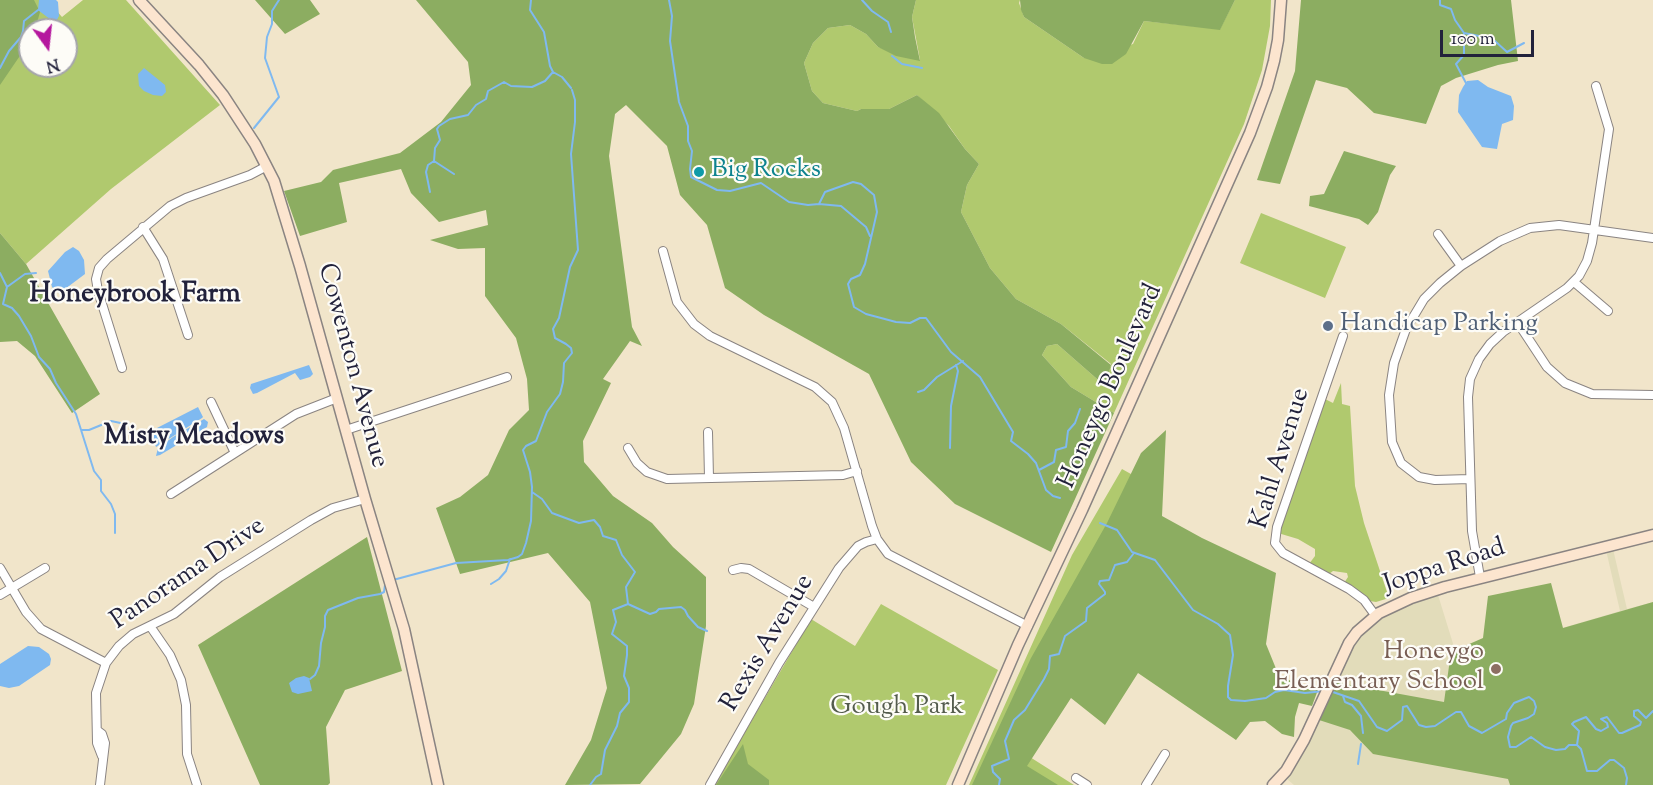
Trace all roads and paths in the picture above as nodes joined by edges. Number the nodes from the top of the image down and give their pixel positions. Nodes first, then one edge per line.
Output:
1 (139, 0) edge
2 (1281, 0) edge
3 (1596, 86) dead end
4 (267, 166) junction
5 (143, 227) junction
6 (1594, 229) junction
7 (1438, 234) dead end
8 (1653, 237) edge
9 (663, 251) dead end
10 (1461, 266) junction
11 (1574, 282) junction
12 (1608, 311) dead end
13 (1518, 323) junction
14 (188, 335) dead end
15 (1343, 336) dead end
16 (123, 369) dead end
17 (507, 377) dead end
18 (1653, 395) edge
19 (337, 398) junction
20 (212, 402) dead end
21 (346, 430) junction
22 (708, 432) dead end
23 (628, 448) dead end
24 (235, 453) junction
25 (857, 471) junction
26 (709, 478) junction
27 (1470, 478) junction
28 (171, 494) dead end
29 (365, 499) junction
30 (1653, 535) edge
31 (877, 539) junction
32 (0, 568) edge
33 (45, 568) dead end
34 (733, 570) dead end
35 (1480, 577) junction
36 (12, 588) junction
37 (0, 595) edge
38 (814, 607) junction
39 (1375, 615) junction
40 (150, 626) junction
41 (1028, 626) junction
42 (106, 663) junction
43 (1165, 754) dead end
44 (1076, 778) dead end
45 (100, 785) edge
46 (197, 785) edge
47 (438, 785) edge
48 (710, 785) edge
49 (958, 785) edge
50 (1087, 785) edge
51 (1146, 785) edge
52 (1273, 785) edge

1 - 4 street, Cowenton Avenue
2 - 41 street, Honeygo Boulevard
3 - 6 street
4 - 5 street
4 - 19 street, Cowenton Avenue
5 - 14 street
5 - 16 street
6 - 8 street
6 - 10 street
6 - 11 street
7 - 10 street
9 - 25 street
10 - 27 street
11 - 12 street
11 - 13 street
13 - 18 street
13 - 27 street
15 - 39 street, Kahl Avenue
17 - 21 street
19 - 21 street, Cowenton Avenue
19 - 24 street
20 - 24 street
21 - 29 street, Cowenton Avenue
22 - 26 street
23 - 26 street
24 - 28 street
25 - 26 street
25 - 31 street
27 - 35 street
29 - 40 street, Panorama Drive
29 - 47 street, Cowenton Avenue
30 - 35 street, Joppa Road
31 - 38 street, Rexis Avenue
31 - 41 street
32 - 36 street
33 - 36 street
34 - 38 street
35 - 39 street, Joppa Road
36 - 37 street
36 - 42 street
38 - 48 street, Rexis Avenue
39 - 52 street, Joppa Road
40 - 42 street, Panorama Drive
40 - 46 street
41 - 49 street, Honeygo Boulevard
42 - 45 street, Panorama Drive
43 - 51 street
44 - 50 street

